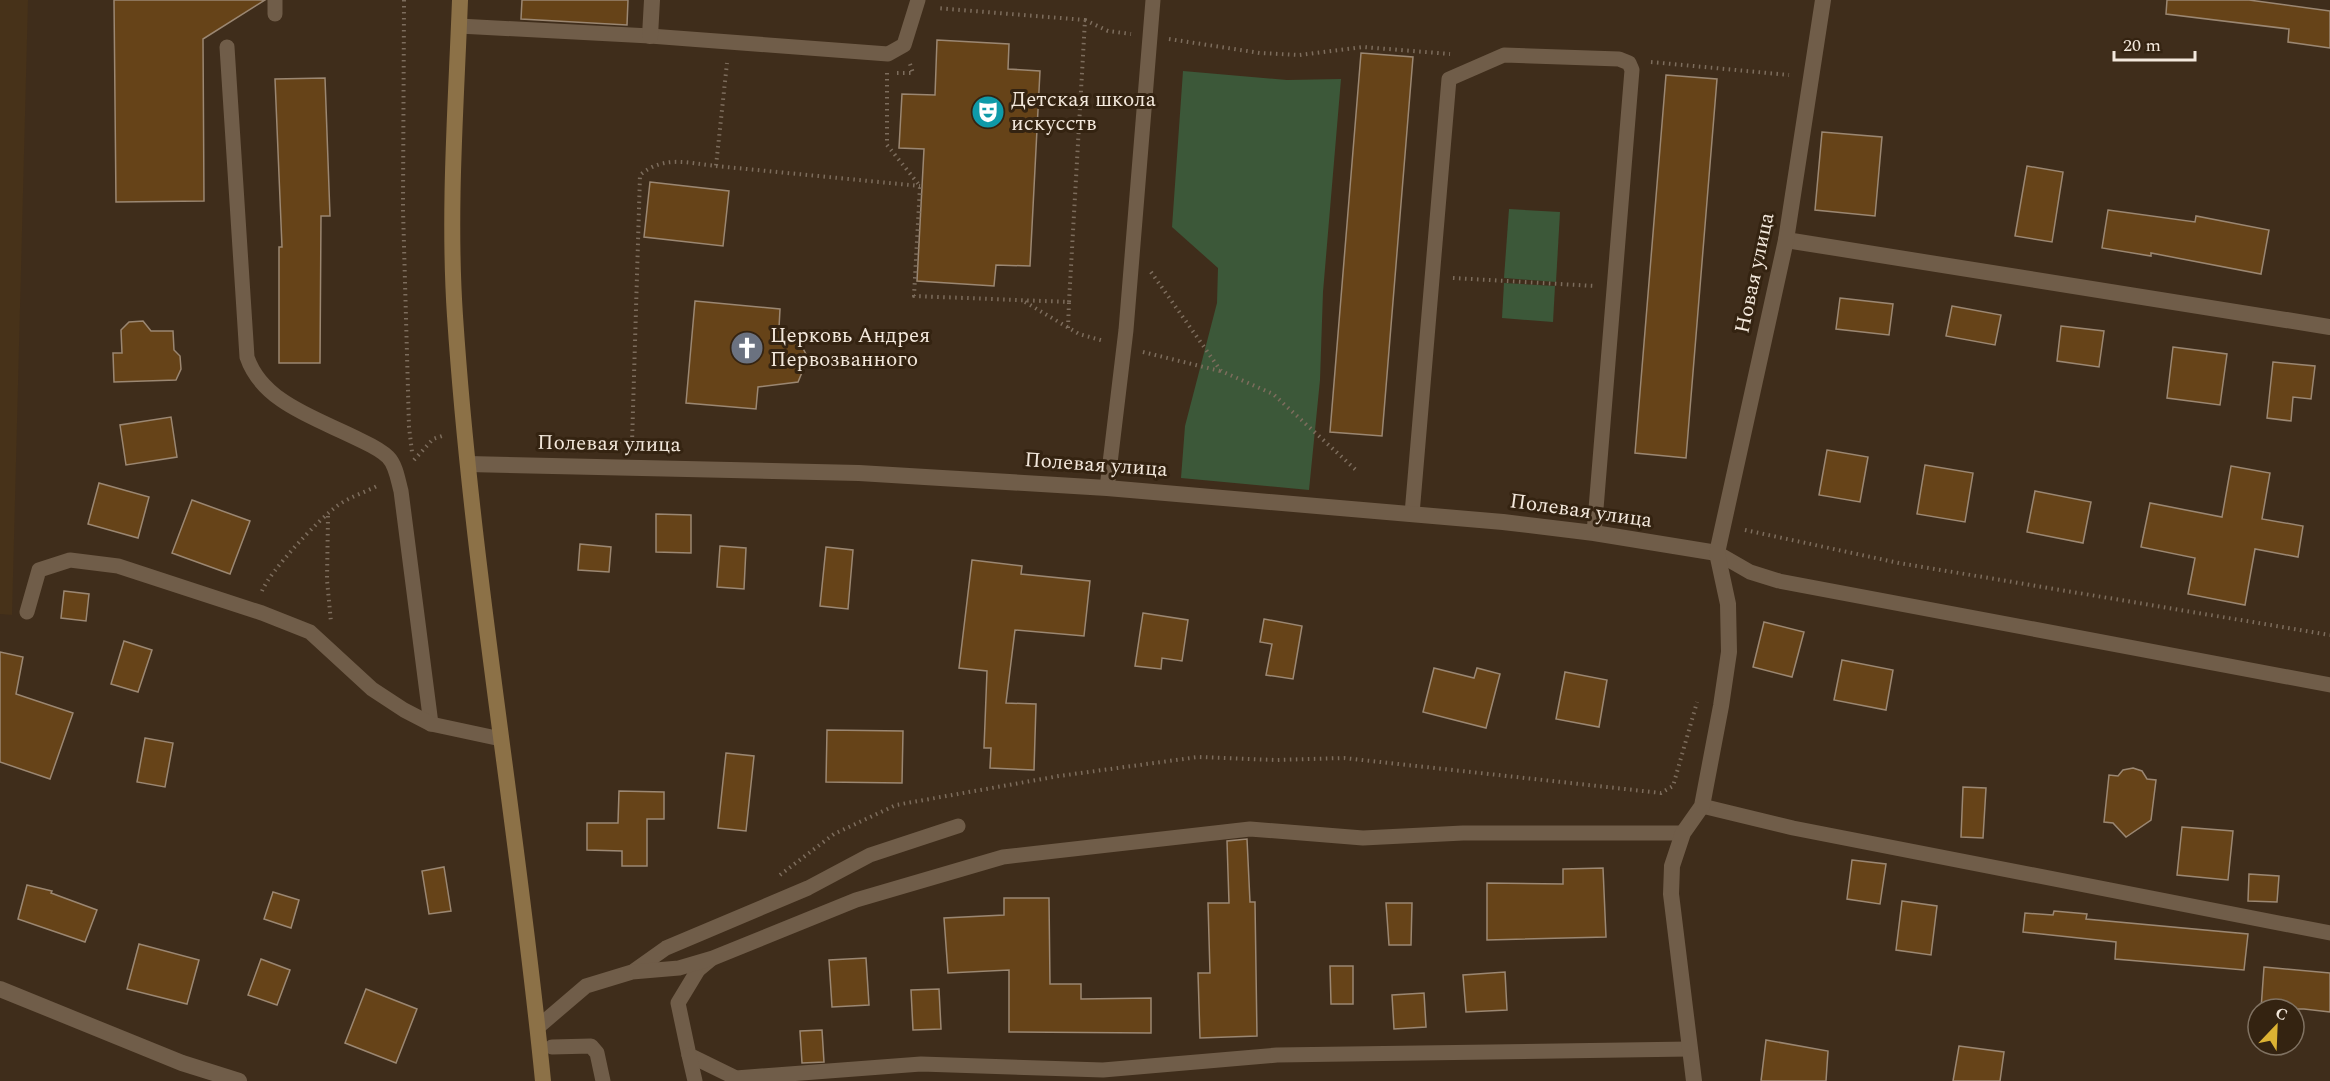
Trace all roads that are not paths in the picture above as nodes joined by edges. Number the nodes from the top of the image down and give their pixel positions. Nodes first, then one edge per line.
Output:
1 (460, 0) edge
2 (652, 0) edge
3 (1153, 0) edge
4 (1824, 0) edge
5 (917, 4) edge
6 (459, 26) junction
7 (650, 36) junction
8 (227, 47) dead end
9 (1786, 240) junction
10 (2330, 327) edge
11 (468, 464) junction
12 (1107, 488) junction
13 (1412, 514) junction
14 (1594, 533) junction
15 (1717, 554) junction
16 (27, 612) dead end
17 (2330, 686) edge
18 (431, 724) junction
19 (501, 739) junction
20 (1702, 806) junction
21 (958, 826) dead end
22 (1683, 833) junction
23 (2330, 933) edge
24 (713, 958) junction
25 (632, 972) junction
26 (0, 989) edge
27 (538, 1027) junction
28 (552, 1047) dead end
29 (1690, 1049) junction
30 (689, 1055) junction
31 (239, 1081) edge
32 (543, 1081) edge
33 (603, 1081) edge
34 (695, 1081) edge
35 (1694, 1081) edge

1 - 6 main road
2 - 7 street
3 - 12 lane
4 - 9 street, Новая улица
5 - 7 lane
6 - 7 lane
6 - 11 main road
8 - 18 lane
9 - 10 street
9 - 15 street, Новая улица
11 - 12 street, Полевая улица
11 - 19 main road
12 - 13 street, Полевая улица
13 - 14 street, Полевая улица
13 - 14 lane
14 - 15 street, Полевая улица
15 - 17 lane
15 - 20 street
16 - 18 lane
18 - 19 lane
19 - 27 main road
20 - 22 street
20 - 23 lane
21 - 25 lane
22 - 24 lane
22 - 29 street
24 - 25 lane
24 - 30 lane
25 - 27 lane
26 - 31 street
27 - 32 main road
28 - 33 lane
29 - 30 lane
29 - 35 street
30 - 34 lane

